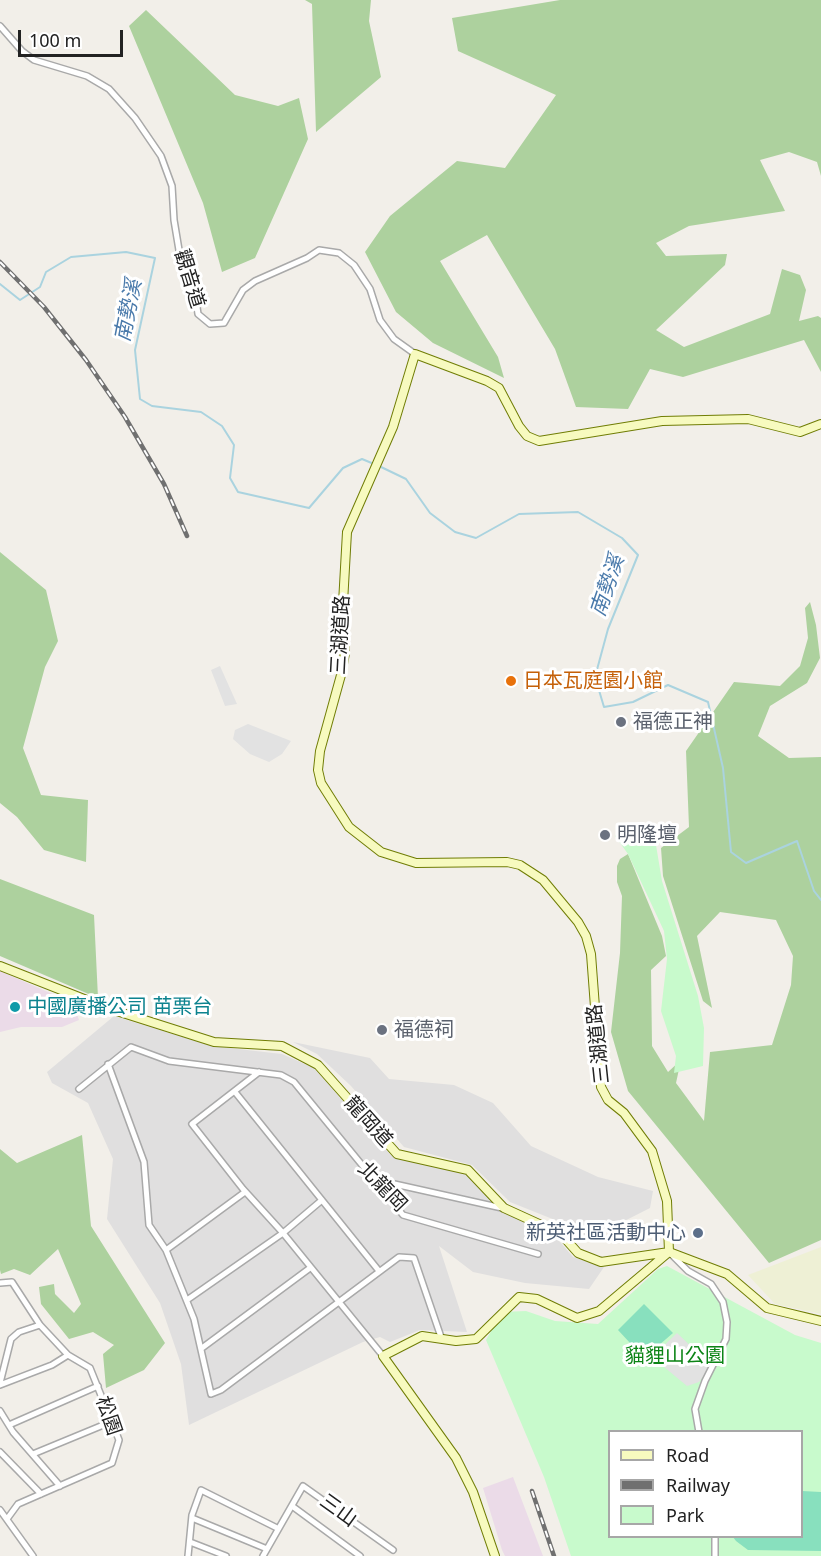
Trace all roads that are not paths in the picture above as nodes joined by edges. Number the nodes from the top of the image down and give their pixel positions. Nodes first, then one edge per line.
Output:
1 (0, 26) edge
2 (416, 354) junction
3 (821, 424) edge
4 (0, 966) edge
5 (108, 1064) junction
6 (259, 1072) junction
7 (79, 1089) dead end
8 (235, 1092) junction
9 (372, 1179) junction
10 (245, 1192) junction
11 (322, 1200) junction
12 (504, 1208) junction
13 (283, 1233) junction
14 (166, 1250) junction
15 (669, 1252) junction
16 (538, 1254) dead end
17 (310, 1268) junction
18 (379, 1271) junction
19 (0, 1283) edge
20 (187, 1300) junction
21 (337, 1303) junction
22 (821, 1321) edge
23 (40, 1325) junction
24 (441, 1337) junction
25 (202, 1348) junction
26 (68, 1355) junction
27 (383, 1356) junction
28 (0, 1384) edge
29 (98, 1386) junction
30 (0, 1411) edge
31 (113, 1421) junction
32 (9, 1425) junction
33 (699, 1430) edge
34 (0, 1452) edge
35 (33, 1454) junction
36 (60, 1486) junction
37 (40, 1494) junction
38 (292, 1506) junction
39 (0, 1510) edge
40 (192, 1518) junction
41 (7, 1519) junction
42 (277, 1528) junction
43 (715, 1538) edge
44 (190, 1542) junction
45 (267, 1550) junction
46 (393, 1550) dead end
47 (33, 1556) edge
48 (188, 1556) edge
49 (226, 1556) edge
50 (263, 1556) edge
51 (360, 1556) edge
52 (495, 1556) edge
53 (715, 1556) edge

1 - 2 street, 觀音道
2 - 3 street
2 - 15 street, 三湖道路
4 - 12 street, 龍岡道
5 - 6 street, 北龍岡
5 - 7 street, 北龍岡
5 - 14 street
6 - 8 street
6 - 9 street, 北龍岡
8 - 10 street
8 - 11 street
9 - 12 street
9 - 16 street, 北龍岡
10 - 13 street
10 - 14 street
11 - 13 street
11 - 18 street
12 - 15 street, 龍岡道
13 - 17 street
13 - 20 street
14 - 20 street
15 - 22 street, 龍岡道
15 - 24 street
15 - 33 street
17 - 21 street
17 - 25 street
18 - 21 street
18 - 24 street
19 - 23 street, 松園
20 - 25 street
21 - 25 street
21 - 27 street
23 - 26 street, 松園
23 - 28 street
24 - 27 street
26 - 28 street
26 - 29 street, 松園
27 - 52 street
29 - 31 street, 松園
29 - 32 street
30 - 32 street
31 - 35 street
31 - 36 street, 松園
32 - 35 street
34 - 37 street
35 - 36 street
36 - 37 street, 松園
37 - 41 street, 松園
38 - 42 street, 三山
38 - 46 street, 三山
38 - 51 street, 三山
39 - 41 street
40 - 42 street
40 - 44 street
40 - 45 street
41 - 47 street
42 - 45 street, 三山
43 - 53 street
44 - 48 street
44 - 49 street
45 - 50 street, 三山

